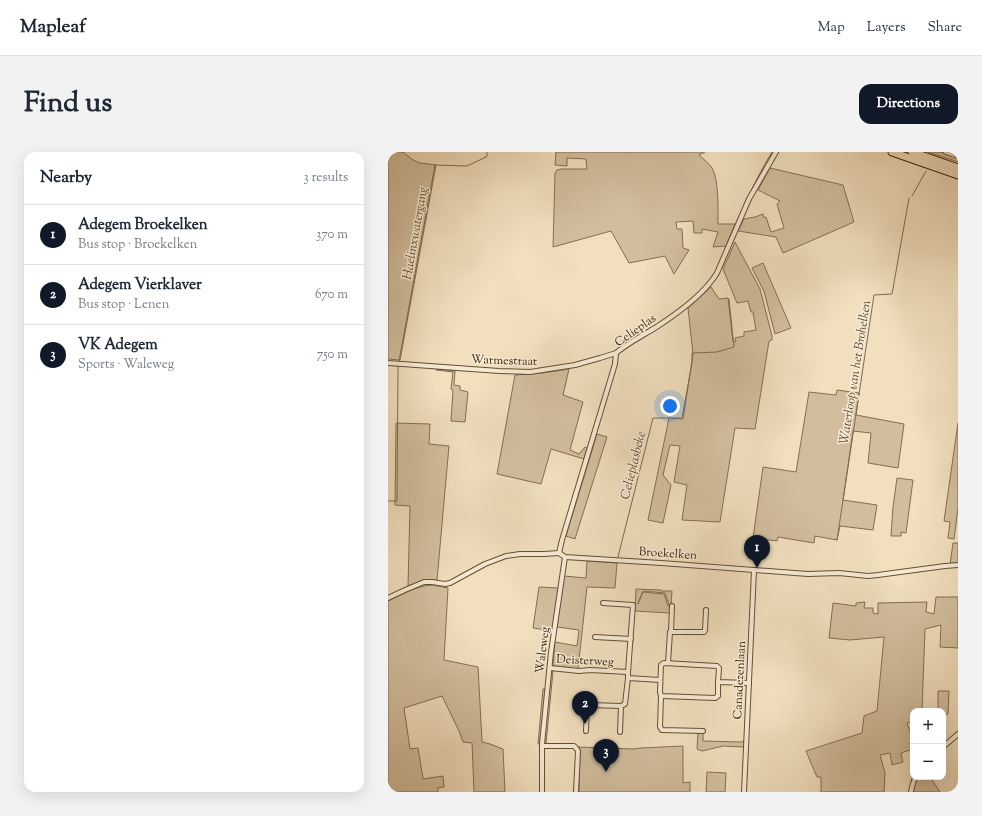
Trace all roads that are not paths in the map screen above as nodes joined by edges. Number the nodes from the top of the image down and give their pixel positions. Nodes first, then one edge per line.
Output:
1 (776, 152) edge
2 (892, 152) edge
3 (912, 152) edge
4 (946, 152) edge
5 (958, 156) edge
6 (958, 168) edge
7 (958, 175) edge
8 (616, 353) junction
9 (388, 363) edge
10 (559, 553) junction
11 (565, 557) junction
12 (958, 565) edge
13 (754, 570) junction
14 (388, 598) edge
15 (603, 603) dead end
16 (672, 606) dead end
17 (706, 610) dead end
18 (671, 632) junction
19 (595, 637) dead end
20 (631, 639) junction
21 (668, 663) junction
22 (550, 668) junction
23 (628, 672) junction
24 (628, 678) junction
25 (660, 680) junction
26 (718, 682) junction
27 (749, 683) junction
28 (661, 696) junction
29 (621, 706) junction
30 (586, 731) dead end
31 (702, 731) dead end
32 (620, 732) dead end
33 (958, 734) edge
34 (946, 744) edge
35 (542, 746) junction
36 (914, 780) edge
37 (542, 792) edge
38 (576, 792) edge
39 (744, 792) edge
40 (911, 792) edge

1 - 8 street, Celieplas
2 - 7 highway
3 - 6 highway
4 - 5 street
8 - 9 street, Warmestraat
8 - 10 street, Celieplas
10 - 11 street
10 - 14 street
11 - 13 street, Broekelken
11 - 22 street, Waleweg
12 - 13 street, Broekelken
13 - 27 street, Canadezenlaan
15 - 20 street
16 - 18 street
17 - 18 street
18 - 21 street
19 - 20 street
20 - 23 street
21 - 25 street
21 - 26 street
22 - 23 street, Deisterweg
22 - 35 street, Waleweg
23 - 24 street, Deisterweg
24 - 25 street, Deisterweg
24 - 29 street
25 - 28 street
26 - 27 street
26 - 28 street
27 - 39 street, Canadezenlaan
28 - 31 street
29 - 30 street
29 - 32 street
33 - 34 street
35 - 37 street, Waleweg
35 - 38 street
36 - 40 street

